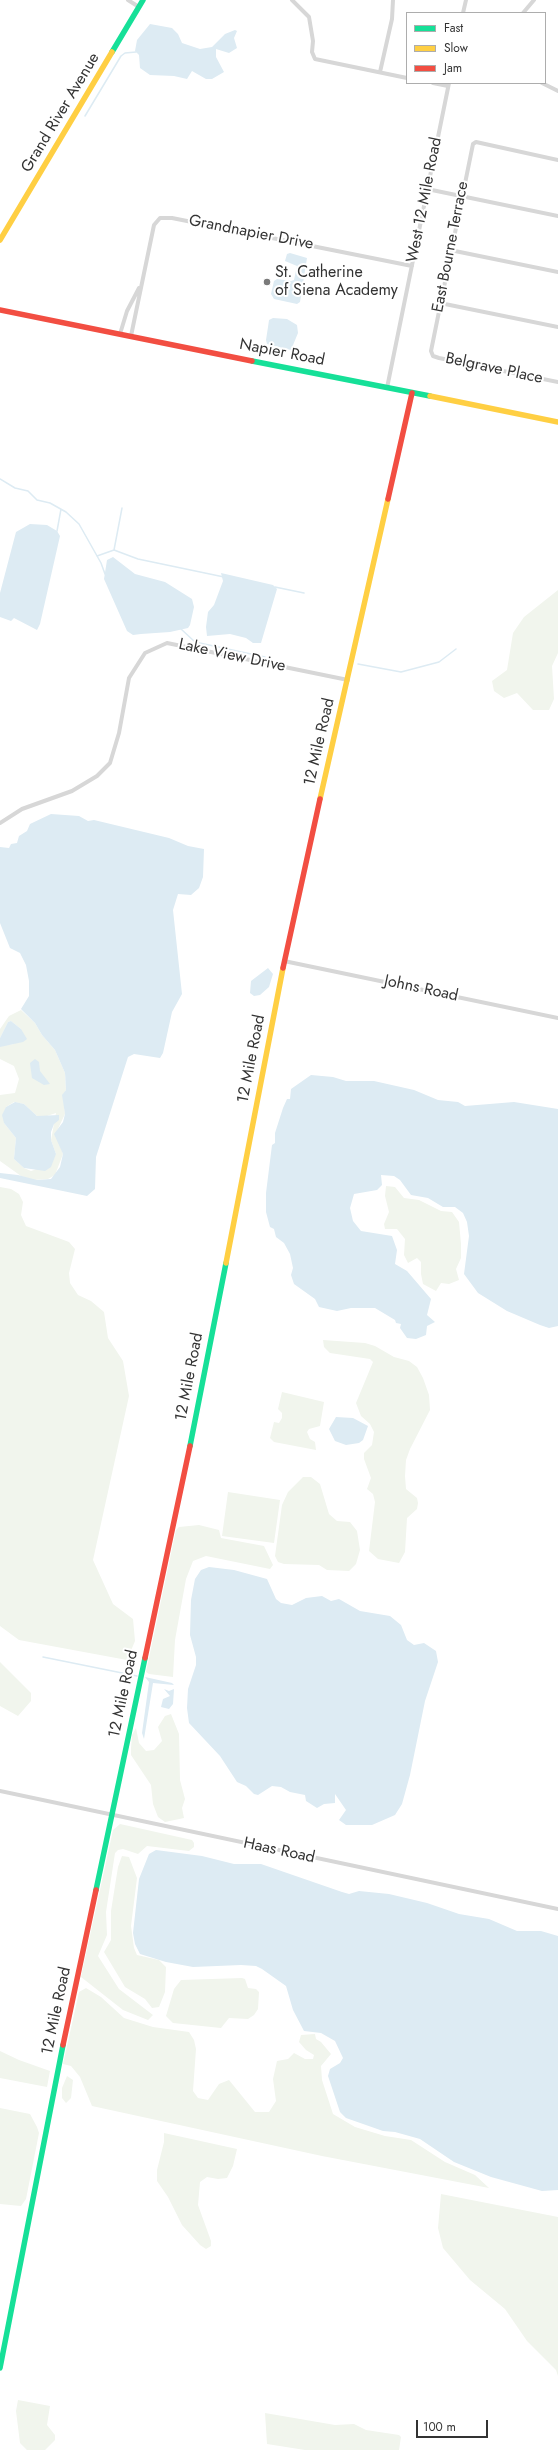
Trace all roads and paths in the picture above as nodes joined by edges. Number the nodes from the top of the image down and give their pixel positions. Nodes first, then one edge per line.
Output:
1 (128, 0) edge
2 (143, 0) edge
3 (292, 0) edge
4 (393, 0) edge
5 (466, 0) edge
6 (534, 0) edge
7 (139, 7) junction
8 (463, 12) edge
9 (524, 12) edge
10 (380, 72) junction
11 (406, 78) edge
12 (449, 84) edge
13 (544, 84) edge
14 (558, 92) edge
15 (558, 160) edge
16 (427, 189) junction
17 (462, 196) junction
18 (558, 216) edge
19 (0, 240) edge
20 (450, 250) junction
21 (412, 266) junction
22 (558, 272) edge
23 (140, 286) junction
24 (440, 303) junction
25 (0, 310) edge
26 (558, 327) edge
27 (120, 334) junction
28 (131, 336) junction
29 (432, 354) joint
30 (558, 382) edge
31 (387, 388) junction
32 (412, 393) junction
33 (558, 422) edge
34 (348, 680) junction
35 (0, 824) edge
36 (284, 961) junction
37 (558, 1018) edge
38 (0, 1792) edge
39 (111, 1816) junction
40 (558, 1909) edge
41 (0, 2368) edge

1 - 7 street
2 - 7 street, Grand River Avenue
3 - 10 street
4 - 10 street
5 - 8 street
6 - 9 street
7 - 19 street, Grand River Avenue
10 - 11 street
12 - 16 street, West 12 Mile Road
13 - 14 street
15 - 17 street, East Bourne Terrace
16 - 17 street
16 - 21 street, West 12 Mile Road
17 - 18 street
17 - 20 street, East Bourne Terrace
20 - 22 street
20 - 24 street, East Bourne Terrace
21 - 23 street, Grandnapier Drive
21 - 31 street, West 12 Mile Road
23 - 27 street, Grandnapier Drive
23 - 28 street, Grandnapier Drive
24 - 26 street
24 - 29 street, East Bourne Terrace
25 - 27 street, Napier Road
27 - 28 street, Napier Road
28 - 31 street, Napier Road
29 - 30 street, Belgrave Place
31 - 32 street, Napier Road
32 - 33 street, Napier Road
32 - 34 street, 12 Mile Road
34 - 35 street, Lake View Drive
34 - 36 street, 12 Mile Road
36 - 37 street, Johns Road
36 - 39 street, 12 Mile Road
38 - 39 street, Haas Road
39 - 40 street, Haas Road
39 - 41 street, 12 Mile Road

